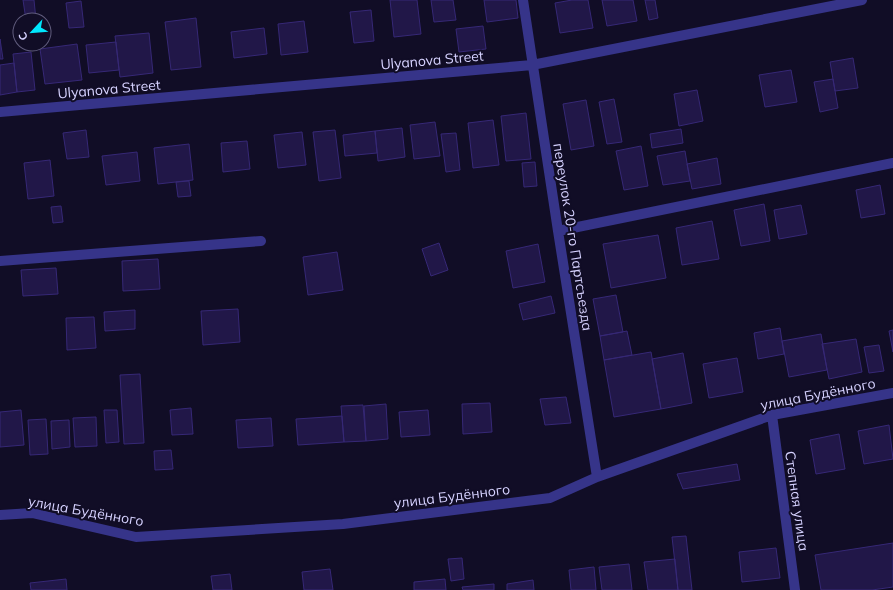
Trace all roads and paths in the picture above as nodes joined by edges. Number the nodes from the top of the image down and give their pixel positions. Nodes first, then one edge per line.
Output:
1 (523, 0) edge
2 (862, 0) edge
3 (532, 65) junction
4 (0, 112) edge
5 (893, 163) edge
6 (558, 231) junction
7 (261, 241) dead end
8 (0, 261) edge
9 (893, 393) edge
10 (772, 415) junction
11 (597, 477) junction
12 (0, 515) edge
13 (795, 590) edge

1 - 3 street, переулок 20-го Партсъезда
2 - 3 street, Ulyanova Street
3 - 4 street, Ulyanova Street
3 - 6 street, переулок 20-го Партсъезда
5 - 6 street
6 - 11 street, переулок 20-го Партсъезда
7 - 8 street
9 - 10 street, улица Будённого
10 - 11 street, улица Будённого
10 - 13 street, Степная улица
11 - 12 street, улица Будённого

